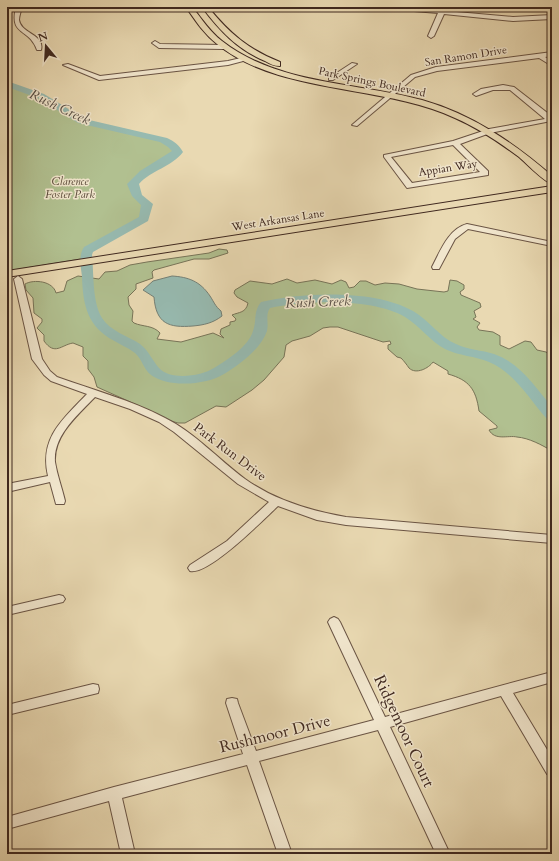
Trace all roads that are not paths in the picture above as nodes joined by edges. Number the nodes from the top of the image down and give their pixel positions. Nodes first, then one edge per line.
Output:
1 (19, 7) edge
2 (206, 7) edge
3 (390, 7) edge
4 (190, 8) edge
5 (443, 10) edge
6 (552, 16) edge
7 (431, 36) dead end
8 (155, 43) dead end
9 (224, 47) junction
10 (39, 49) dead end
11 (233, 53) junction
12 (255, 54) junction
13 (552, 54) edge
14 (539, 55) junction
15 (245, 59) junction
16 (354, 64) dead end
17 (552, 64) edge
18 (66, 65) dead end
19 (330, 79) junction
20 (392, 93) junction
21 (476, 94) dead end
22 (355, 125) dead end
23 (500, 129) junction
24 (489, 131) junction
25 (455, 143) junction
26 (552, 170) edge
27 (552, 180) edge
28 (552, 189) edge
29 (552, 195) edge
30 (552, 244) edge
31 (131, 258) junction
32 (436, 267) dead end
33 (55, 270) junction
34 (7, 274) edge
35 (18, 279) junction
36 (7, 281) edge
37 (93, 394) junction
38 (54, 478) junction
39 (7, 488) edge
40 (60, 501) dead end
41 (276, 501) junction
42 (552, 539) edge
43 (194, 568) dead end
44 (59, 599) dead end
45 (7, 611) edge
46 (334, 622) dead end
47 (552, 677) edge
48 (93, 689) dead end
49 (505, 691) junction
50 (232, 704) dead end
51 (7, 710) edge
52 (382, 724) junction
53 (250, 758) junction
54 (552, 770) edge
55 (114, 794) junction
56 (7, 823) edge
57 (128, 854) edge
58 (285, 854) edge
59 (443, 854) edge

1 - 10 street
2 - 4 main road
2 - 12 main road, Park Springs Boulevard
3 - 5 street
4 - 9 main road, Park Springs Boulevard
5 - 6 street
5 - 7 street
8 - 9 street
9 - 11 main road, Park Springs Boulevard
11 - 12 main road
11 - 15 main road, Park Springs Boulevard
12 - 19 main road, Park Springs Boulevard
13 - 14 street, San Ramon Drive
14 - 17 street
14 - 20 street, San Ramon Drive
15 - 18 street
15 - 20 main road, Park Springs Boulevard
16 - 19 street
19 - 20 main road, Park Springs Boulevard
20 - 22 street, San Ramon Drive
20 - 23 main road, Park Springs Boulevard
20 - 24 main road, Park Springs Boulevard
21 - 23 street, Appian Way
23 - 24 street, Appian Way
23 - 26 main road, Park Springs Boulevard
24 - 25 street, Appian Way
24 - 27 main road, Park Springs Boulevard
25 - 25 street, Appian Way
28 - 31 main road, West Arkansas Lane
29 - 31 main road, West Arkansas Lane
30 - 32 street
31 - 33 main road, West Arkansas Lane
33 - 34 main road, West Arkansas Lane
33 - 35 main road, West Arkansas Lane
35 - 36 main road, West Arkansas Lane
35 - 37 street, Park Run Drive
37 - 38 street
37 - 41 street, Park Run Drive
38 - 39 street
38 - 40 street
41 - 42 street, Park Run Drive
41 - 43 street
44 - 45 street
46 - 52 street, Ridgemoor Court
47 - 49 street, Rushmoor Drive
48 - 51 street
49 - 52 street, Rushmoor Drive
49 - 54 street
50 - 53 street
52 - 53 street, Rushmoor Drive
52 - 59 street, Ridgemoor Court
53 - 55 street, Rushmoor Drive
53 - 58 street
55 - 56 street, Rushmoor Drive
55 - 57 street

